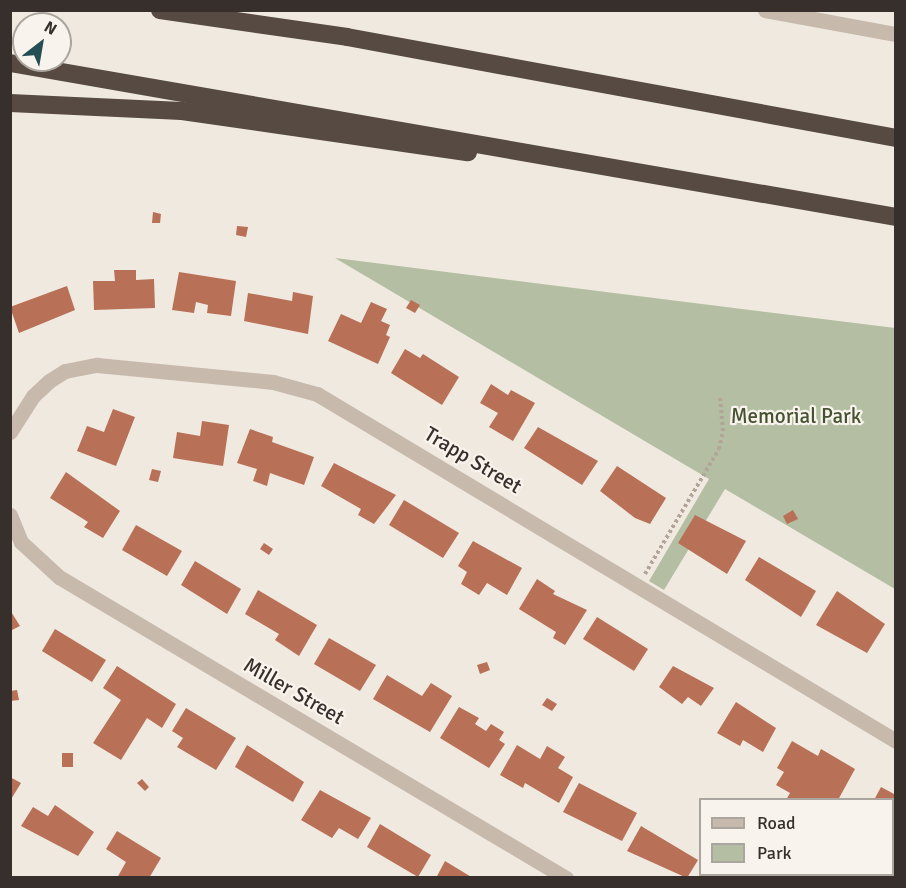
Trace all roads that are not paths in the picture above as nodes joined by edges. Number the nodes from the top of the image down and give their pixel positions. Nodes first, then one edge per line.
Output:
1 (160, 10) edge
2 (250, 10) edge
3 (765, 10) edge
4 (896, 34) edge
5 (347, 37) junction
6 (10, 63) edge
7 (10, 103) edge
8 (896, 138) edge
9 (566, 157) junction
10 (896, 217) edge
11 (10, 432) edge
12 (12, 523) edge
13 (896, 741) edge
14 (567, 878) edge

1 - 5 highway
2 - 5 highway
3 - 4 street
5 - 8 highway
6 - 9 highway
7 - 9 highway
9 - 10 highway
11 - 13 street, Trapp Street
12 - 14 street, Miller Street

